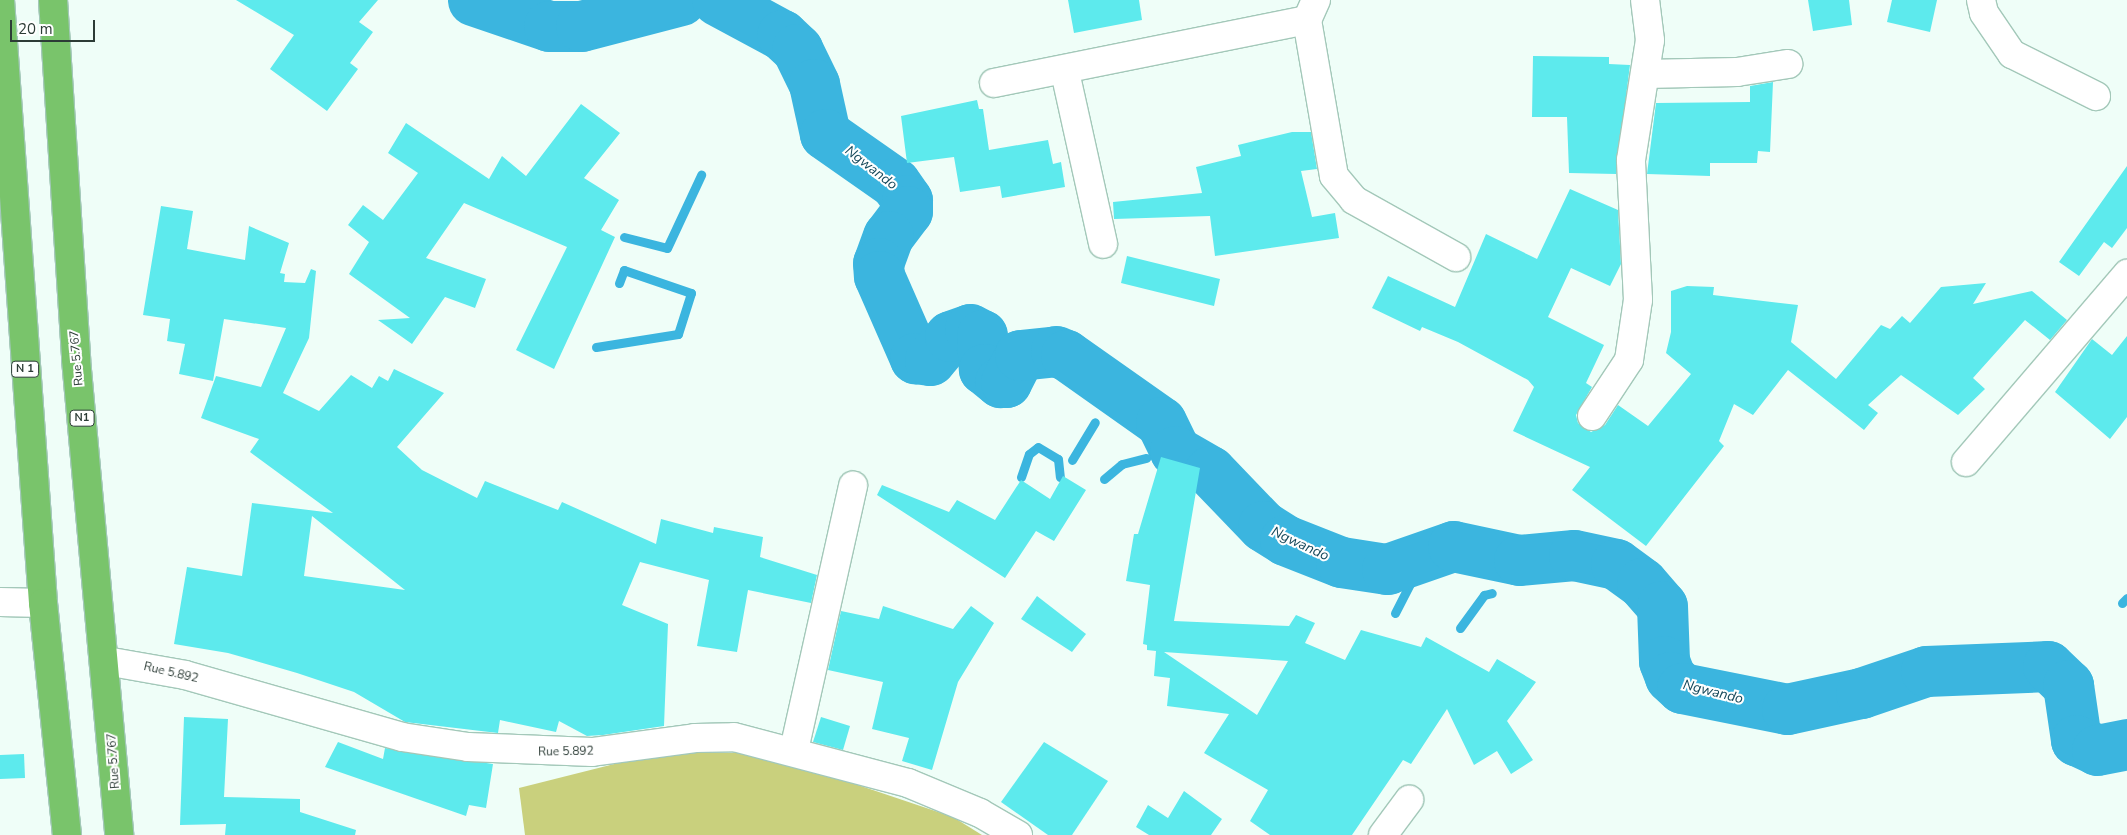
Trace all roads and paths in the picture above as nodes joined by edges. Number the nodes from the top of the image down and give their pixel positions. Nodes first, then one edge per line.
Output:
1 (0, 0) edge
2 (53, 0) edge
3 (1645, 0) edge
4 (1981, 0) edge
5 (1312, 10) edge
6 (1788, 64) dead end
7 (1065, 72) junction
8 (1645, 74) junction
9 (994, 83) dead end
10 (2096, 96) dead end
11 (4, 134) edge
12 (1103, 244) dead end
13 (1456, 257) dead end
14 (2127, 274) edge
15 (1592, 416) dead end
16 (1966, 462) dead end
17 (853, 485) dead end
18 (0, 602) edge
19 (43, 603) junction
20 (106, 661) junction
21 (794, 750) junction
22 (1409, 800) dead end
23 (67, 835) edge
24 (119, 835) edge
25 (1018, 835) edge
26 (1384, 835) edge

1 - 11 highway, N 1
2 - 20 highway, Rue 5.767 / N1
3 - 8 street
4 - 10 street
5 - 7 street
5 - 13 street
6 - 8 street
7 - 9 street
7 - 12 street
8 - 15 street
11 - 19 highway, N 1
14 - 16 street
17 - 21 street
18 - 19 street
19 - 23 highway, N 1
20 - 21 street, Rue 5.892
20 - 24 highway, Rue 5.767 / N1
21 - 25 street, Rue 5.892
22 - 26 street

